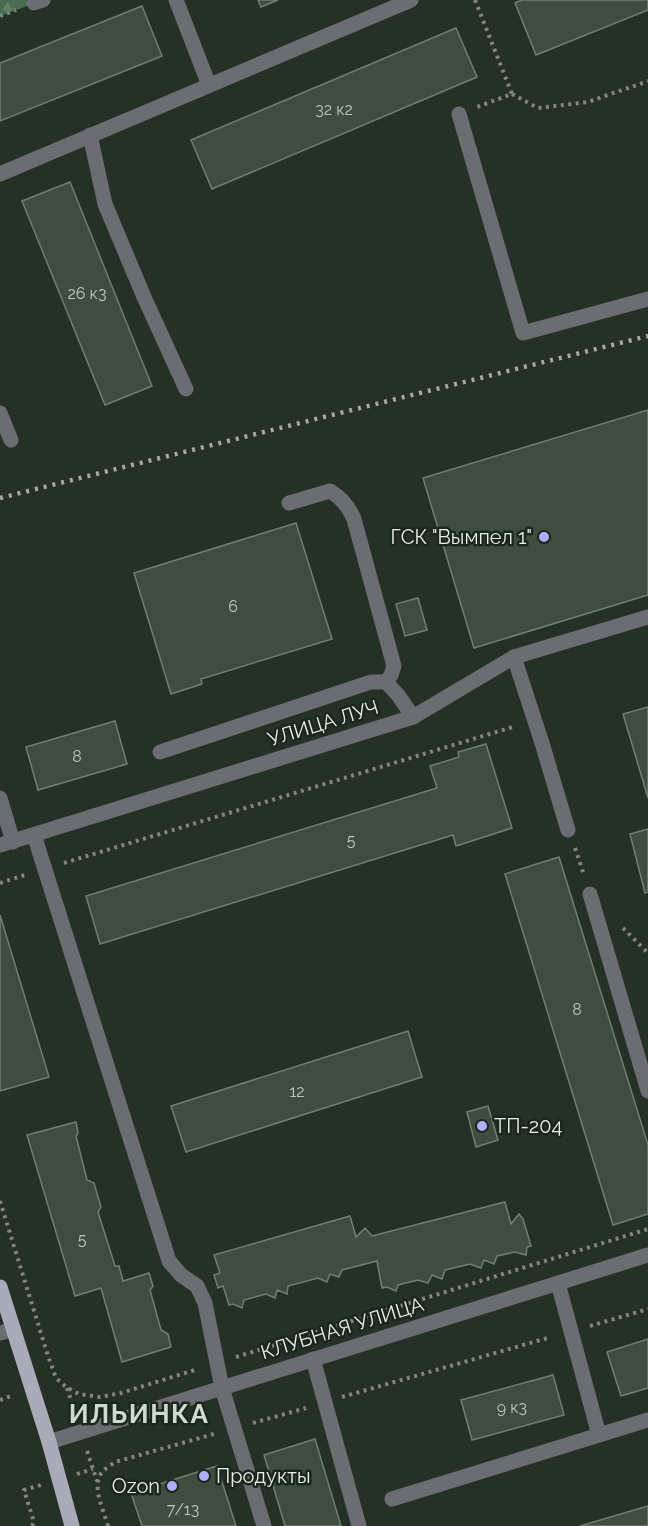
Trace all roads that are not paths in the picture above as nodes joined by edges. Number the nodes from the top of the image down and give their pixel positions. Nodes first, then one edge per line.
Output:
1 (176, 0) edge
2 (411, 0) edge
3 (209, 85) junction
4 (459, 114) road end
5 (90, 135) junction
6 (0, 174) edge
7 (648, 299) edge
8 (186, 389) dead end
9 (0, 413) edge
10 (11, 440) dead end
11 (289, 503) dead end
12 (648, 617) edge
13 (514, 657) junction
14 (386, 682) junction
15 (413, 717) junction
16 (160, 752) dead end
17 (0, 798) edge
18 (568, 830) road end
19 (34, 835) junction
20 (6, 844) edge
21 (590, 894) road end
22 (648, 1091) edge
23 (648, 1255) edge
24 (558, 1283) junction
25 (0, 1287) edge
26 (6, 1331) edge
27 (313, 1359) junction
28 (222, 1388) junction
29 (648, 1420) edge
30 (599, 1435) junction
31 (49, 1442) junction
32 (392, 1499) dead end
33 (72, 1526) edge
34 (264, 1526) edge
35 (359, 1526) edge

1 - 3 street
2 - 3 street
3 - 5 street
4 - 7 street
5 - 6 street
5 - 8 street
9 - 10 street
11 - 14 street
12 - 13 street, УЛИЦА ЛУЧ
13 - 15 street, УЛИЦА ЛУЧ
13 - 18 street
14 - 15 street
14 - 16 street
15 - 19 street, УЛИЦА ЛУЧ
17 - 20 street
19 - 20 street, УЛИЦА ЛУЧ
19 - 28 street
21 - 22 street
23 - 24 street, КЛУБНАЯ УЛИЦА
24 - 27 street, КЛУБНАЯ УЛИЦА
24 - 30 street
25 - 26 main road
26 - 31 main road
27 - 28 street, КЛУБНАЯ УЛИЦА
27 - 35 street
28 - 31 street, КЛУБНАЯ УЛИЦА
28 - 34 street
29 - 30 street
30 - 32 street
31 - 33 main road

